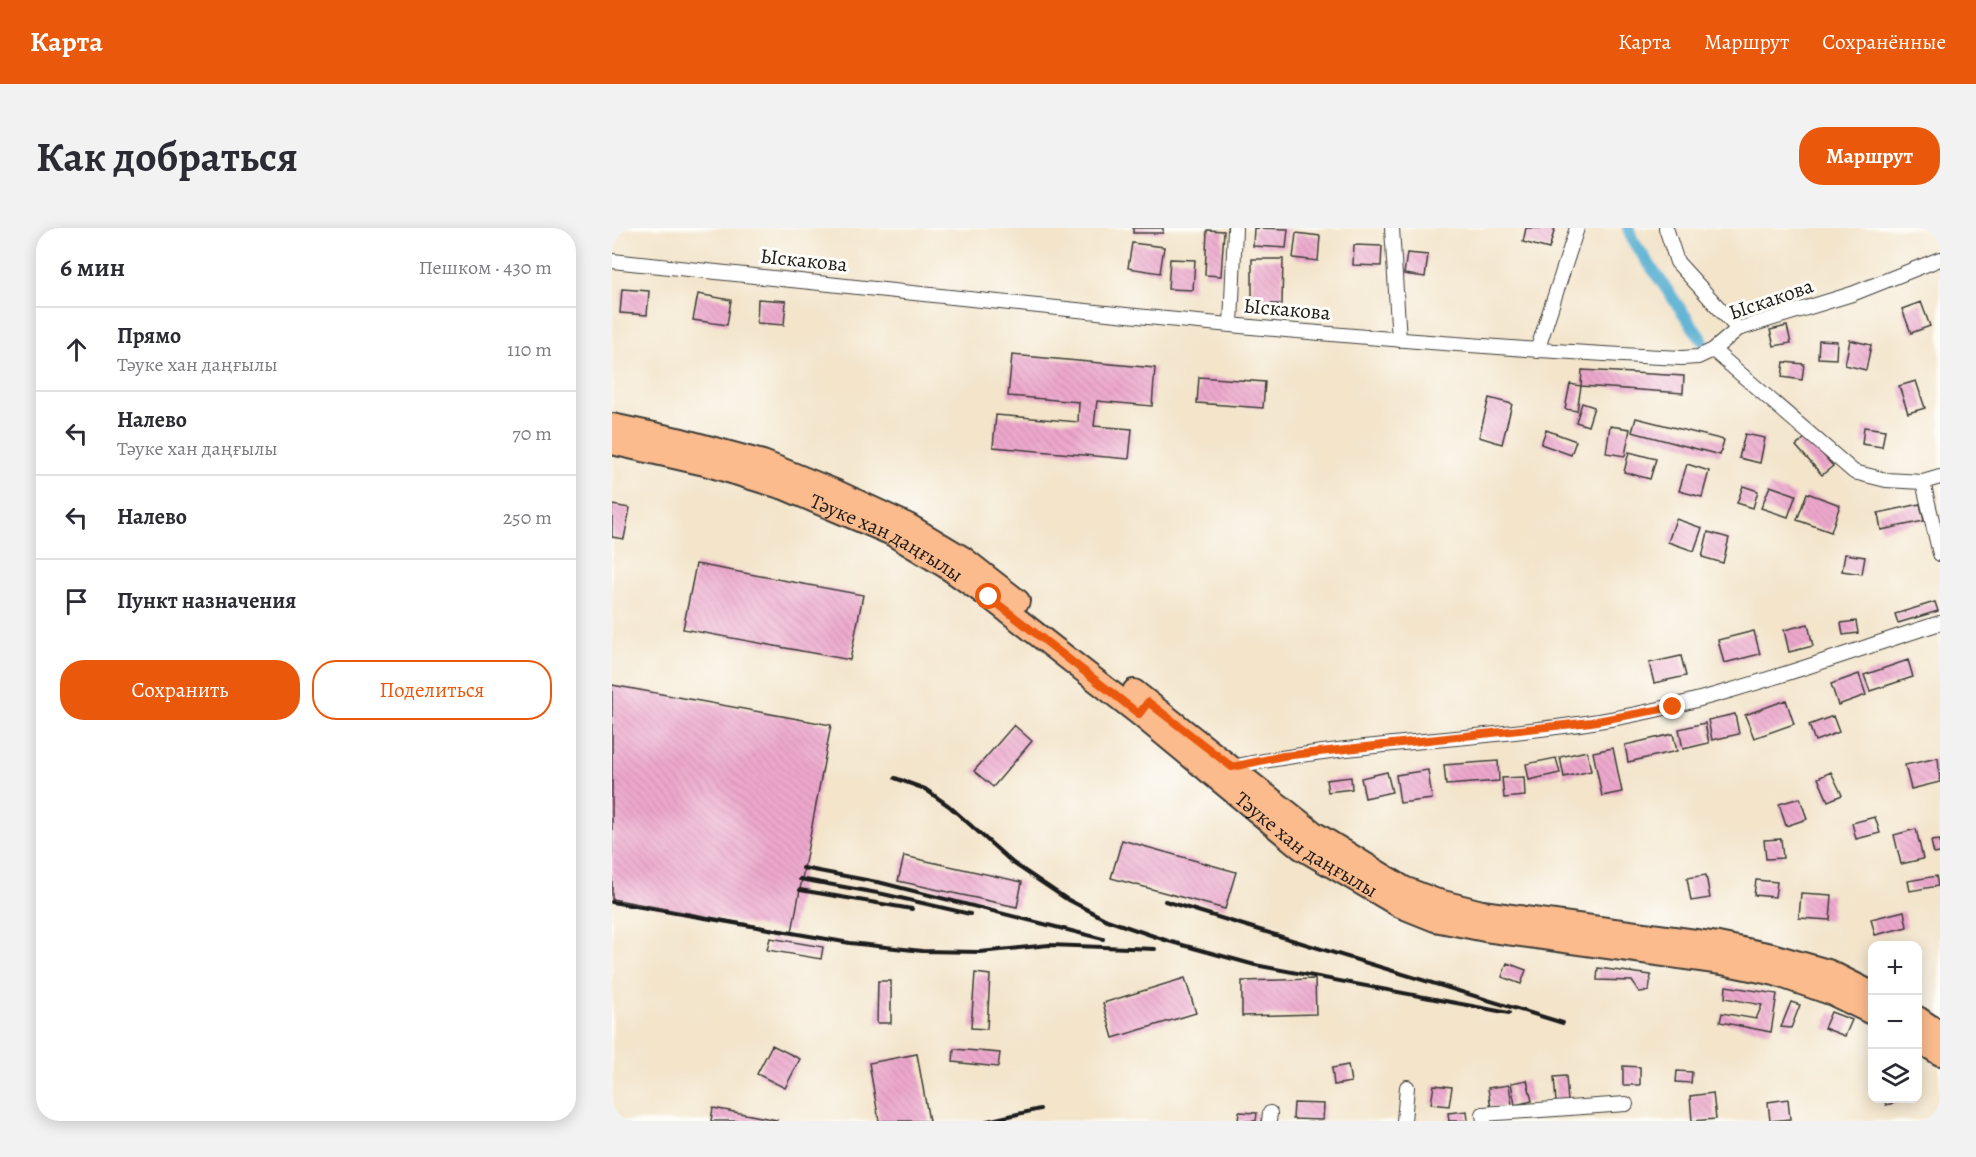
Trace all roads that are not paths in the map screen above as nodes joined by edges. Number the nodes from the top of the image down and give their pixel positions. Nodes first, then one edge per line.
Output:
1 (1235, 228) edge
2 (1392, 228) edge
3 (1577, 228) edge
4 (1666, 228) edge
5 (1940, 259) edge
6 (612, 261) edge
7 (1231, 325) junction
8 (1738, 329) junction
9 (1399, 339) junction
10 (1713, 350) junction
11 (1537, 351) junction
12 (612, 425) edge
13 (612, 443) edge
14 (1940, 477) edge
15 (1923, 482) junction
16 (1940, 554) edge
17 (1940, 623) edge
18 (1144, 708) junction
19 (1232, 767) junction
20 (1307, 840) junction
21 (1868, 991) edge
22 (1868, 1011) edge
23 (1922, 1021) edge
24 (1940, 1033) edge
25 (1922, 1043) edge
26 (1940, 1054) edge
27 (1407, 1087) dead end
28 (1626, 1104) dead end
29 (1404, 1121) edge
30 (1484, 1121) edge

1 - 7 street
2 - 9 street
3 - 11 street
4 - 8 street
5 - 8 street, Ыскакова
6 - 7 street, Ыскакова
7 - 9 street, Ыскакова
8 - 10 street, Ыскакова
9 - 11 street, Ыскакова
10 - 11 street, Ыскакова
10 - 15 street
12 - 18 main road, Тәуке хан даңғылы
13 - 18 main road, Тәуке хан даңғылы
14 - 15 street
15 - 16 street
17 - 19 street
18 - 19 main road, Тәуке хан даңғылы
18 - 20 main road, Тәуке хан даңғылы
19 - 20 main road, Тәуке хан даңғылы
20 - 21 main road, Тәуке хан даңғылы
20 - 22 main road, Тәуке хан даңғылы
23 - 24 main road
25 - 26 main road
27 - 29 street
28 - 30 street

